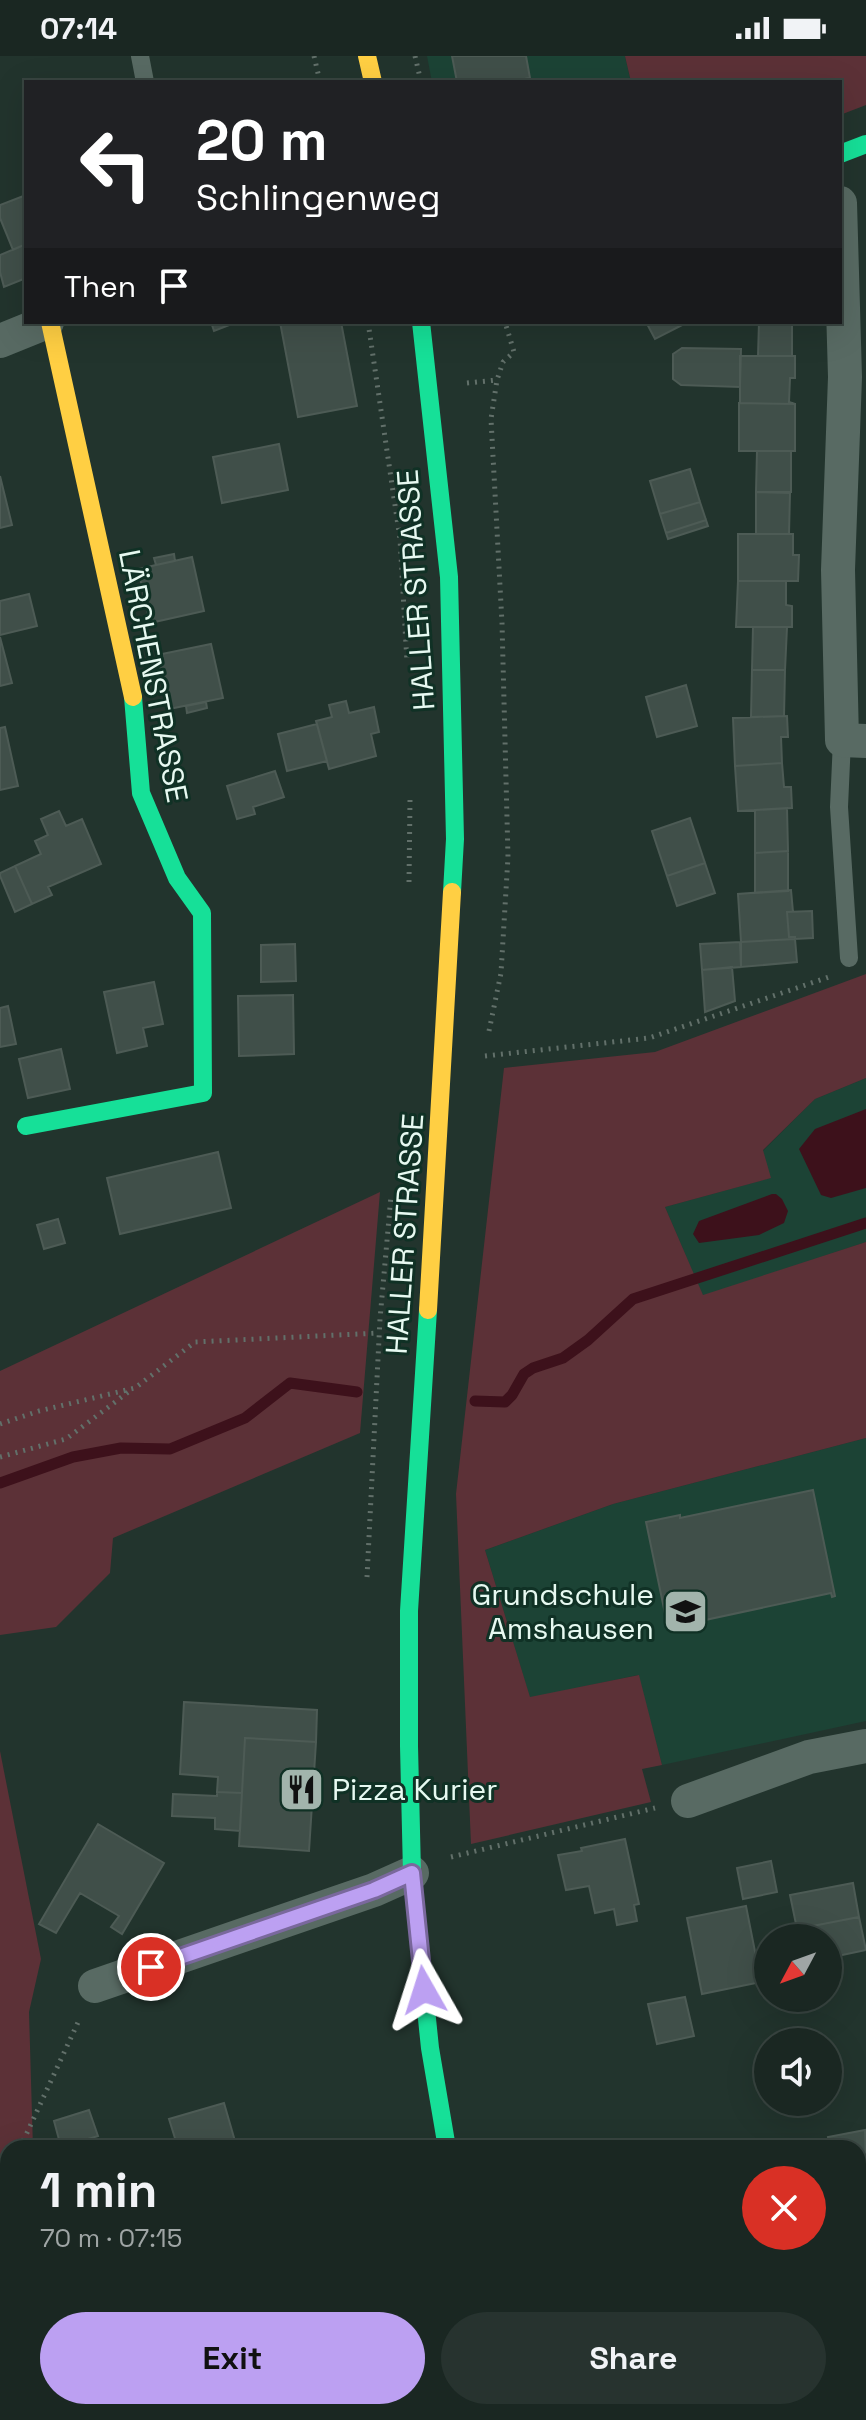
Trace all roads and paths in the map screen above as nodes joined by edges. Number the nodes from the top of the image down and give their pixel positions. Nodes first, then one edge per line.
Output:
1 (140, 56) edge
2 (314, 56) edge
3 (367, 56) edge
4 (415, 56) edge
5 (145, 80) edge
6 (320, 80) edge
7 (373, 80) edge
8 (421, 80) edge
9 (866, 144) edge
10 (842, 153) edge
11 (842, 273) edge
12 (44, 324) edge
13 (49, 324) edge
14 (368, 324) edge
15 (421, 324) edge
16 (506, 324) edge
17 (0, 341) edge
18 (514, 352) dead end
19 (408, 675) dead end
20 (854, 741) edge
21 (410, 797) dead end
22 (409, 889) dead end
23 (849, 958) joint
24 (444, 1054) junction
25 (26, 1126) dead end
26 (393, 1183) dead end
27 (135, 1388) junction
28 (0, 1424) edge
29 (0, 1457) edge
30 (866, 1746) edge
31 (688, 1801) joint
32 (455, 1855) dead end
33 (412, 1873) junction
34 (95, 1986) joint
35 (24, 2140) edge
36 (446, 2140) edge

1 - 5 lane
2 - 6 path
3 - 7 main road
4 - 8 path
9 - 10 main road
11 - 20 street
12 - 17 street
13 - 25 main road, LÄRCHENSTRASSE
14 - 19 path
15 - 24 main road, HALLER STRASSE
16 - 18 path
20 - 23 lane
21 - 22 path
23 - 24 path
24 - 33 main road, HALLER STRASSE
26 - 27 path
27 - 28 path
27 - 29 path
30 - 31 street
31 - 32 path
33 - 34 street
33 - 36 main road, HALLER STRASSE
34 - 35 path

